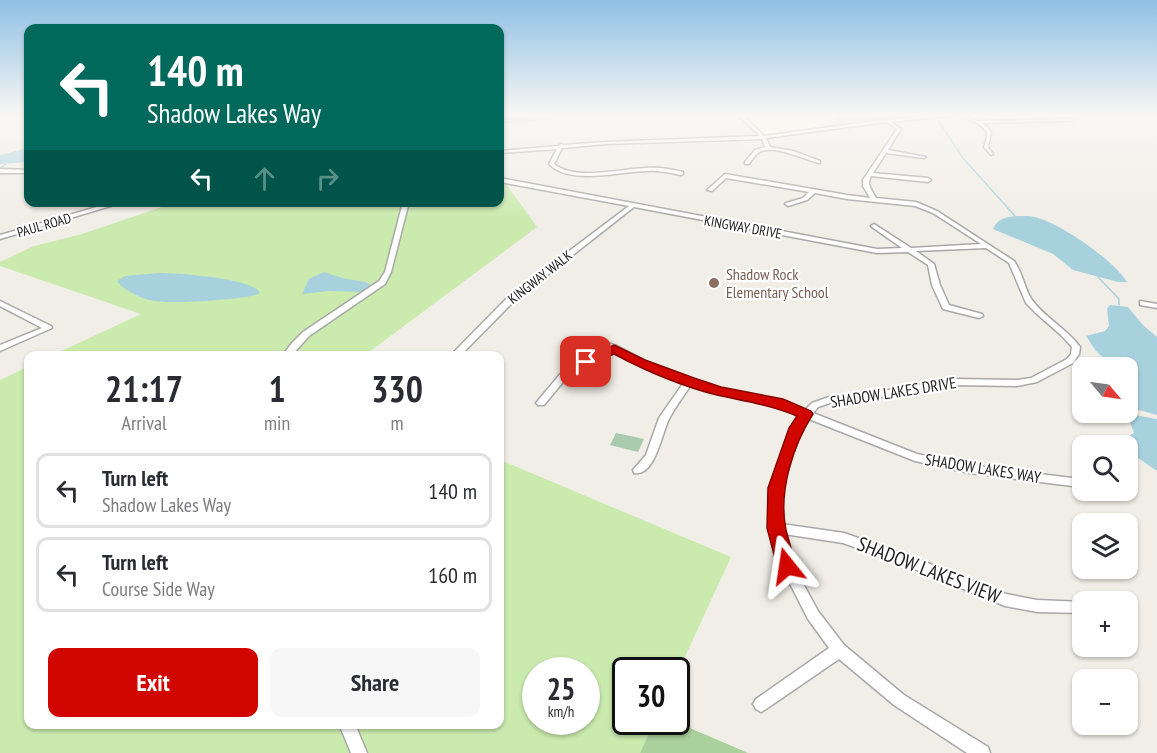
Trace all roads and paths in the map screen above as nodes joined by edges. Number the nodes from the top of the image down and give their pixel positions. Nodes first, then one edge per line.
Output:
1 (558, 150) edge
2 (760, 150) edge
3 (780, 150) edge
4 (988, 150) edge
5 (885, 151) joint
6 (991, 154) dead end
7 (924, 157) dead end
8 (818, 162) dead end
9 (747, 163) dead end
10 (0, 171) edge
11 (24, 172) edge
12 (681, 173) dead end
13 (870, 174) junction
14 (928, 180) dead end
15 (504, 181) edge
16 (710, 190) dead end
17 (814, 191) junction
18 (873, 198) junction
19 (788, 204) dead end
20 (105, 207) edge
21 (405, 207) edge
22 (632, 207) junction
23 (874, 226) dead end
24 (0, 237) edge
25 (989, 246) junction
26 (913, 250) junction
27 (0, 303) edge
28 (1143, 303) dead end
29 (1157, 306) edge
30 (979, 316) dead end
31 (591, 340) dead end
32 (0, 348) edge
33 (614, 348) junction
34 (289, 351) edge
35 (459, 351) edge
36 (689, 381) junction
37 (541, 403) dead end
38 (806, 414) junction
39 (638, 470) dead end
40 (1072, 482) dead end
41 (776, 528) junction
42 (1072, 607) edge
43 (839, 650) junction
44 (761, 704) dead end
45 (349, 729) edge
46 (359, 753) edge
47 (982, 753) edge

1 - 12 street
2 - 9 street
3 - 8 street
4 - 6 street
5 - 7 street
5 - 13 street
10 - 11 street
13 - 14 street
13 - 18 street
15 - 22 street, KINGWAY DRIVE
16 - 17 street, SHADOW LAKES DRIVE
17 - 18 street, SHADOW LAKES DRIVE
17 - 19 street
18 - 25 street, SHADOW LAKES DRIVE
20 - 24 street, PAUL ROAD
21 - 34 street
22 - 26 street, KINGWAY DRIVE
22 - 35 street, KINGWAY WALK
23 - 26 street
25 - 26 street, KINGWAY DRIVE
25 - 38 street, SHADOW LAKES DRIVE
26 - 30 street
27 - 32 street
28 - 29 street
31 - 33 street, SHADOW LAKES WAY
33 - 36 street, SHADOW LAKES WAY
33 - 37 street
36 - 38 street, SHADOW LAKES WAY
36 - 39 street
38 - 40 street, SHADOW LAKES WAY
38 - 41 street
41 - 42 street, SHADOW LAKES VIEW
41 - 43 street
43 - 44 street
43 - 47 street
45 - 46 street

